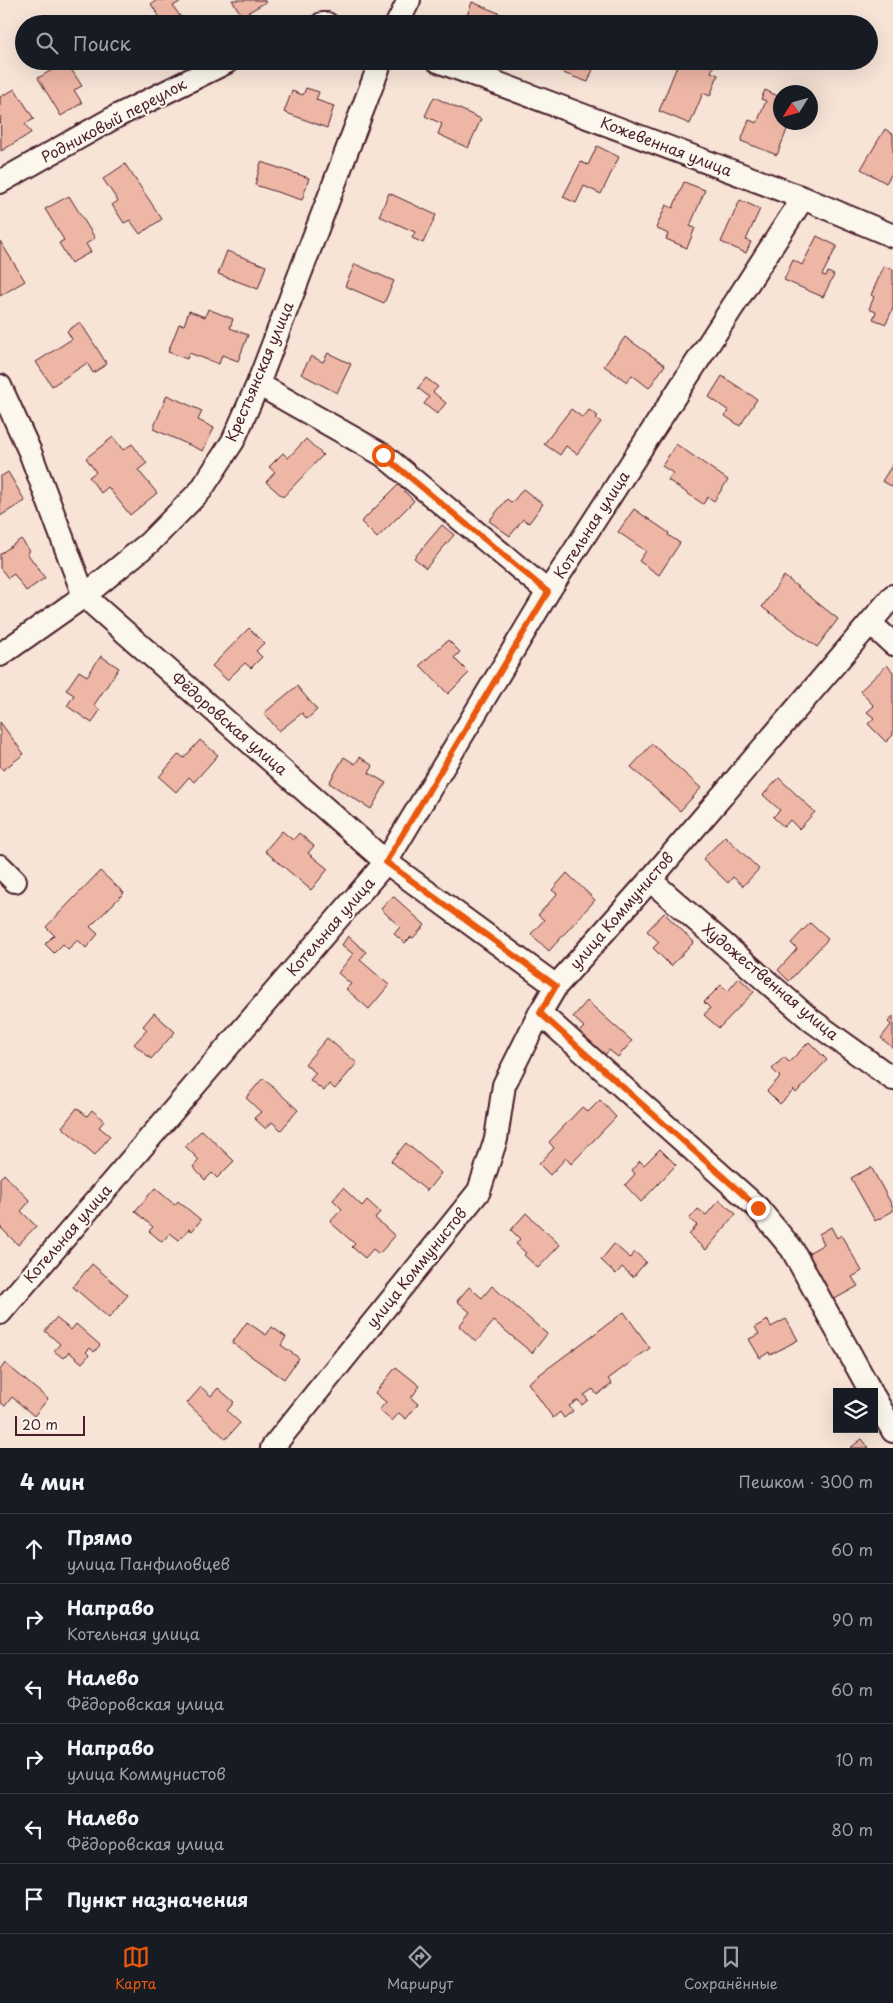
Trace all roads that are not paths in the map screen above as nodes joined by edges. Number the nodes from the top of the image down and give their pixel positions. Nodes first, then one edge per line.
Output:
1 (408, 0) edge
2 (401, 15) edge
3 (211, 70) edge
4 (378, 70) edge
5 (462, 70) edge
6 (0, 182) edge
7 (803, 198) junction
8 (893, 236) edge
9 (258, 384) junction
10 (0, 386) edge
11 (548, 592) junction
12 (84, 596) junction
13 (893, 596) edge
14 (870, 623) junction
15 (893, 644) edge
16 (0, 655) edge
17 (386, 862) junction
18 (650, 880) junction
19 (556, 986) junction
20 (540, 1013) junction
21 (893, 1079) edge
22 (0, 1313) edge
23 (869, 1388) edge
24 (878, 1404) edge
25 (893, 1431) edge
26 (272, 1448) edge

1 - 2 street
3 - 6 street, Родниковый переулок
4 - 9 street, Крестьянская улица
5 - 7 street, Кожевенная улица
7 - 8 street, Кожевенная улица
7 - 11 street, Котельная улица
9 - 11 street
9 - 12 street, Крестьянская улица
10 - 12 street, Фёдоровская улица
11 - 17 street, Котельная улица
12 - 16 street, Крестьянская улица
12 - 17 street, Фёдоровская улица
13 - 14 street, улица Коммунистов
14 - 15 street
14 - 18 street, улица Коммунистов
17 - 19 street, Фёдоровская улица
17 - 22 street, Котельная улица
18 - 19 street, улица Коммунистов
18 - 21 street, Художественная улица
19 - 20 street, улица Коммунистов
20 - 23 street
20 - 26 street, улица Коммунистов
24 - 25 street

